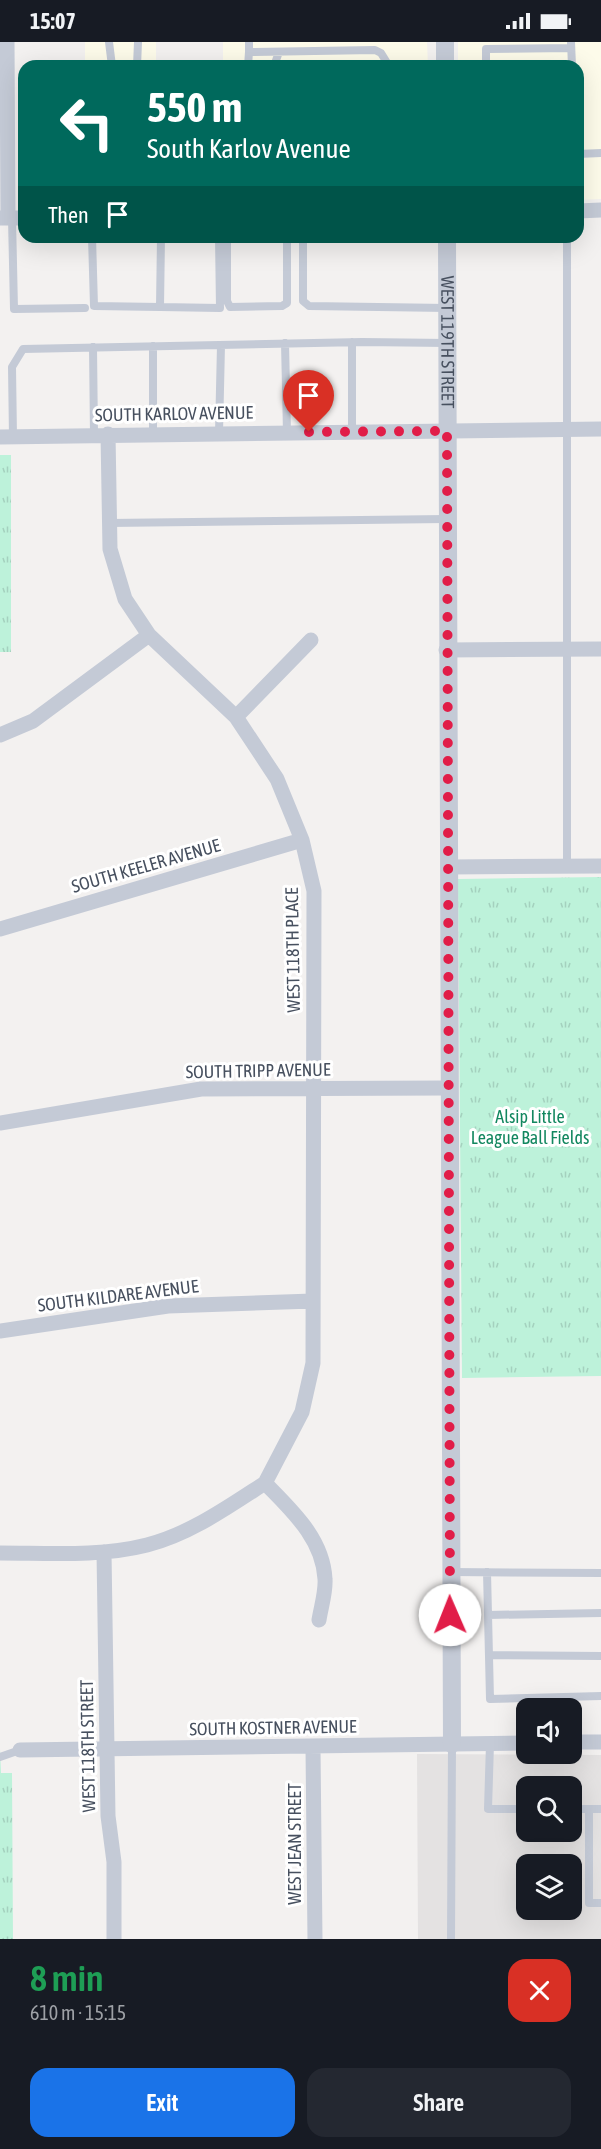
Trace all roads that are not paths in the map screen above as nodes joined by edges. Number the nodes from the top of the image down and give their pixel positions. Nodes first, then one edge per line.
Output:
1 (7, 42) edge
2 (109, 42) edge
3 (138, 42) edge
4 (249, 42) edge
5 (445, 42) edge
6 (571, 45) edge
7 (249, 52) junction
8 (279, 52) junction
9 (111, 60) edge
10 (137, 60) edge
11 (248, 60) edge
12 (276, 60) edge
13 (385, 60) edge
14 (445, 60) edge
15 (486, 60) edge
16 (572, 60) edge
17 (601, 153) edge
18 (584, 154) edge
19 (601, 210) edge
20 (584, 211) edge
21 (11, 218) edge
22 (92, 243) edge
23 (161, 243) edge
24 (219, 243) edge
25 (227, 243) edge
26 (287, 243) edge
27 (303, 243) edge
28 (447, 243) edge
29 (567, 243) edge
30 (160, 307) junction
31 (85, 308) dead end
32 (447, 308) junction
33 (352, 342) junction
34 (285, 343) junction
35 (447, 343) junction
36 (221, 345) junction
37 (153, 346) junction
38 (93, 347) junction
39 (601, 429) edge
40 (567, 430) junction
41 (447, 431) junction
42 (287, 432) junction
43 (352, 432) junction
44 (219, 433) junction
45 (153, 434) junction
46 (101, 435) junction
47 (7, 437) edge
48 (447, 519) junction
49 (108, 523) junction
50 (149, 635) junction
51 (311, 640) dead end
52 (601, 649) edge
53 (446, 650) junction
54 (568, 650) junction
55 (236, 717) junction
56 (0, 735) edge
57 (303, 840) junction
58 (567, 866) junction
59 (601, 866) edge
60 (449, 867) junction
61 (0, 929) edge
62 (448, 1088) junction
63 (314, 1089) junction
64 (0, 1122) edge
65 (313, 1301) junction
66 (0, 1332) edge
67 (265, 1483) junction
68 (105, 1552) junction
69 (0, 1553) edge
70 (450, 1572) junction
71 (487, 1572) junction
72 (601, 1573) edge
73 (601, 1613) edge
74 (488, 1615) junction
75 (319, 1620) dead end
76 (489, 1655) junction
77 (601, 1656) edge
78 (601, 1696) edge
79 (582, 1742) edge
80 (601, 1742) edge
81 (516, 1743) edge
82 (452, 1744) junction
83 (490, 1744) junction
84 (313, 1748) junction
85 (106, 1749) junction
86 (20, 1750) joint
87 (0, 1757) edge
88 (516, 1809) edge
89 (582, 1809) edge
90 (589, 1809) junction
91 (601, 1809) edge
92 (601, 1903) edge
93 (114, 1939) edge
94 (315, 1939) edge
95 (451, 1939) edge

1 - 21 street
2 - 9 lane
3 - 10 lane
4 - 7 lane
5 - 14 street
6 - 15 lane
6 - 16 lane
7 - 8 lane
7 - 11 lane
8 - 12 lane
8 - 13 lane
17 - 18 lane
19 - 20 street
21 - 31 lane
22 - 30 lane
23 - 30 lane
24 - 30 lane
25 - 26 lane
27 - 32 lane
28 - 32 street, WEST 119TH STREET
29 - 40 lane
32 - 35 street, WEST 119TH STREET
33 - 34 lane
33 - 35 lane
33 - 43 lane
34 - 36 lane
34 - 42 lane
35 - 41 street, WEST 119TH STREET
36 - 37 lane
36 - 44 lane
37 - 38 lane
37 - 45 lane
38 - 46 lane
38 - 47 lane
39 - 40 street, SOUTH KARLOV AVENUE
40 - 41 street, SOUTH KARLOV AVENUE
40 - 54 lane
41 - 43 street, SOUTH KARLOV AVENUE
41 - 48 street, WEST 119TH STREET
42 - 43 street, SOUTH KARLOV AVENUE
42 - 44 street, SOUTH KARLOV AVENUE
44 - 45 street, SOUTH KARLOV AVENUE
45 - 46 street, SOUTH KARLOV AVENUE
46 - 47 street, SOUTH KARLOV AVENUE
46 - 49 street, WEST 118TH PLACE
48 - 49 lane
48 - 53 street, WEST 119TH STREET
49 - 50 street, WEST 118TH PLACE
50 - 55 street, WEST 118TH PLACE
50 - 56 street
51 - 55 street
52 - 54 street
53 - 54 street
53 - 60 street, WEST 119TH STREET
54 - 58 lane
55 - 57 street, WEST 118TH PLACE
57 - 61 street, SOUTH KEELER AVENUE
57 - 63 street, WEST 118TH PLACE
58 - 59 street
58 - 60 street
60 - 62 street, WEST 119TH STREET
62 - 63 street, SOUTH TRIPP AVENUE
62 - 70 street, WEST 119TH STREET
63 - 64 street, SOUTH TRIPP AVENUE
63 - 65 street, WEST 118TH PLACE
65 - 66 street, SOUTH KILDARE AVENUE
65 - 67 street, WEST 118TH PLACE
67 - 68 street
67 - 75 street
68 - 69 street
68 - 85 street, WEST 118TH STREET
70 - 71 lane
70 - 82 street, WEST 119TH STREET
71 - 72 lane
71 - 74 lane
73 - 74 lane
74 - 76 lane
76 - 77 lane
76 - 78 lane
79 - 80 street
81 - 83 street, SOUTH KOSTNER AVENUE
82 - 83 street, SOUTH KOSTNER AVENUE
82 - 84 street, SOUTH KOSTNER AVENUE
82 - 95 lane
83 - 88 lane
84 - 85 street, SOUTH KOSTNER AVENUE
84 - 94 street, WEST JEAN STREET
85 - 86 street, SOUTH KOSTNER AVENUE
85 - 93 street, WEST 118TH STREET
86 - 87 lane
89 - 90 lane
90 - 91 lane
90 - 92 lane

